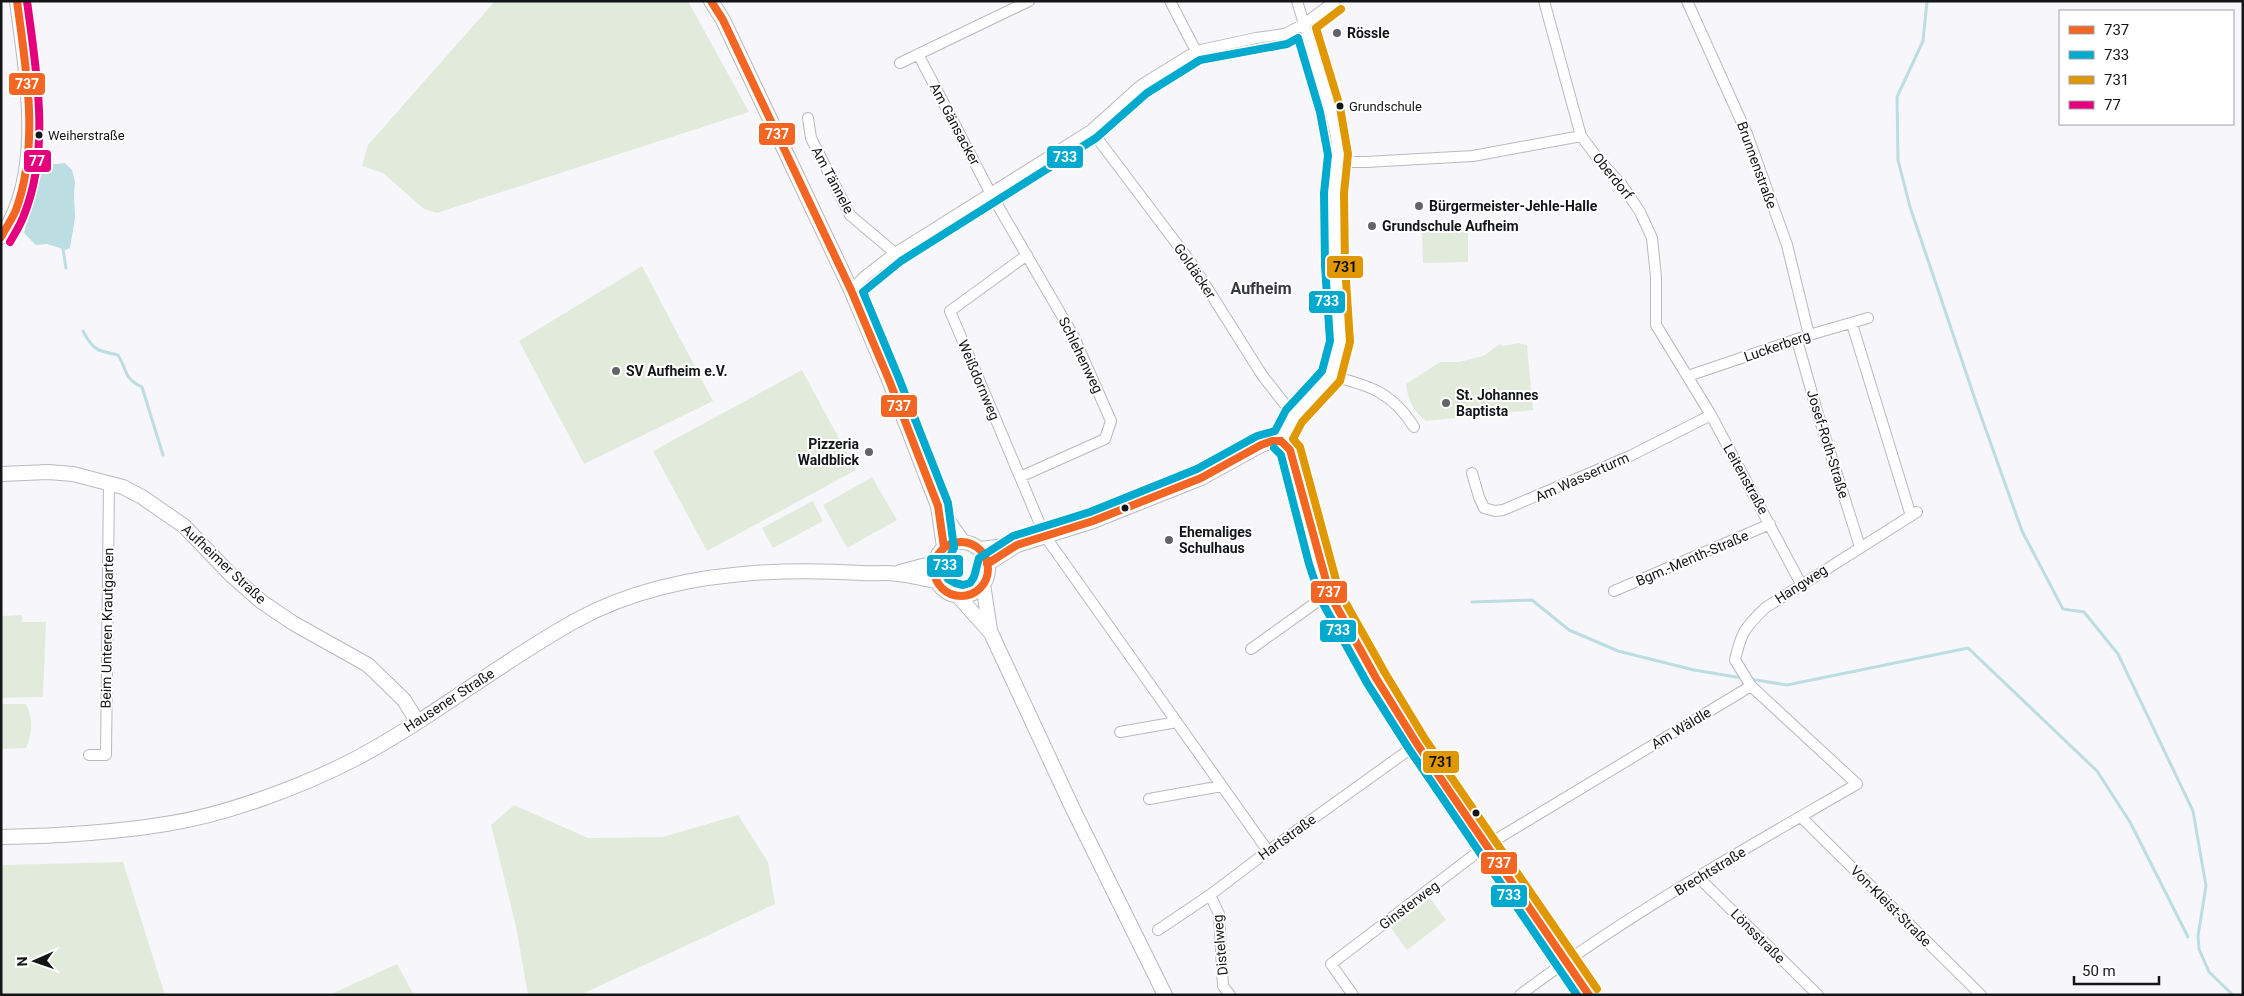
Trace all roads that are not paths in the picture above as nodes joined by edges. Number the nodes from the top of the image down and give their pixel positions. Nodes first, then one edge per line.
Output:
1 (18, 1) edge
2 (711, 1) edge
3 (1029, 1) edge
4 (1170, 1) edge
5 (1297, 1) edge
6 (1335, 1) edge
7 (1544, 1) edge
8 (1687, 1) edge
9 (1304, 24) junction
10 (1196, 51) junction
11 (918, 54) junction
12 (900, 63) dead end
13 (808, 118) dead end
14 (1091, 130) junction
15 (1582, 136) junction
16 (1338, 162) junction
17 (991, 194) junction
18 (1, 237) edge
19 (895, 253) junction
20 (1027, 255) junction
21 (851, 290) junction
22 (1868, 318) dead end
23 (1852, 324) junction
24 (1809, 335) junction
25 (1797, 340) junction
26 (1331, 376) junction
27 (1688, 376) junction
28 (1294, 416) junction
29 (1711, 416) junction
30 (1414, 427) dead end
31 (1281, 441) junction
32 (1472, 473) dead end
33 (1, 474) edge
34 (1020, 476) junction
35 (109, 484) junction
36 (938, 506) junction
37 (1770, 524) junction
38 (1044, 536) junction
39 (963, 542) junction
40 (1017, 545) junction
41 (944, 547) junction
42 (1860, 547) junction
43 (979, 549) junction
44 (934, 563) junction
45 (988, 564) junction
46 (895, 573) junction
47 (937, 581) junction
48 (983, 584) junction
49 (1801, 584) junction
50 (1614, 592) dead end
51 (1330, 595) junction
52 (958, 596) junction
53 (991, 634) junction
54 (1251, 649) dead end
55 (1751, 686) junction
56 (417, 721) junction
57 (1177, 722) junction
58 (1120, 732) dead end
59 (1417, 744) junction
60 (89, 755) dead end
61 (1222, 786) junction
62 (1149, 799) dead end
63 (1801, 817) junction
64 (1, 837) edge
65 (1487, 845) junction
66 (1268, 851) junction
67 (1698, 877) junction
68 (1210, 895) junction
69 (1158, 930) dead end
70 (1565, 961) junction
71 (1166, 995) edge
72 (1230, 995) edge
73 (1353, 995) edge
74 (1520, 995) edge
75 (1589, 995) edge
76 (1818, 995) edge
77 (1981, 995) edge

1 - 18 street
2 - 21 street
3 - 11 street
4 - 10 street
5 - 9 street
6 - 9 street
7 - 15 street, Oberdorf
8 - 24 street, Brunnenstraße
9 - 10 street
9 - 16 street
10 - 14 street
11 - 12 street
11 - 17 street, Am Gänsacker
13 - 19 street, Am Tännele
14 - 17 street
14 - 28 street, Goldäcker
15 - 16 street
15 - 27 street, Oberdorf
16 - 26 street
17 - 19 street
17 - 20 street, Schlehenweg
19 - 21 street
20 - 34 street, Weißdornweg
20 - 34 street, Schlehenweg
21 - 36 street
22 - 23 street, Luckerberg
23 - 24 street, Luckerberg
23 - 42 street, Hangweg
24 - 25 street, Luckerberg
25 - 27 street, Luckerberg
25 - 42 street, Josef-Roth-Straße
26 - 28 street
26 - 30 street
27 - 29 street, Leitenstraße
28 - 31 street
29 - 32 street, Am Wasserturm
29 - 37 street, Leitenstraße
31 - 38 street
31 - 51 street
33 - 35 street, Aufheimer Straße
34 - 38 street, Weißdornweg
35 - 56 street, Aufheimer Straße
35 - 60 street, Beim Unteren Krautgarten
36 - 39 street
36 - 41 street
37 - 49 street, Leitenstraße
37 - 50 street, Bgm.-Menth-Straße
38 - 40 street
38 - 57 street, Weißdornweg
39 - 41 street
39 - 43 street
40 - 43 street
40 - 45 street
41 - 44 street
42 - 49 street, Hangweg
43 - 45 street
44 - 46 street, Hausener Straße
44 - 47 street
45 - 48 street
46 - 47 street, Hausener Straße
46 - 56 street, Hausener Straße
47 - 52 street
48 - 52 street
48 - 53 street
49 - 55 street, Hangweg
51 - 54 street
51 - 59 street
52 - 53 street
53 - 71 street
55 - 63 street, Brechtstraße
55 - 65 street, Am Wäldle
56 - 64 street, Hausener Straße
57 - 58 street
57 - 61 street, Weißdornweg
59 - 65 street
59 - 66 street, Hartstraße
61 - 62 street
61 - 66 street, Weißdornweg
63 - 67 street, Brechtstraße
63 - 77 street, Von-Kleist-Straße
65 - 70 street
65 - 73 street, Ginsterweg
66 - 68 street, Hartstraße
67 - 70 street, Brechtstraße
67 - 76 street, Lönsstraße
68 - 69 street, Hartstraße
68 - 72 street, Distelweg
70 - 74 street, Brechtstraße
70 - 75 street

